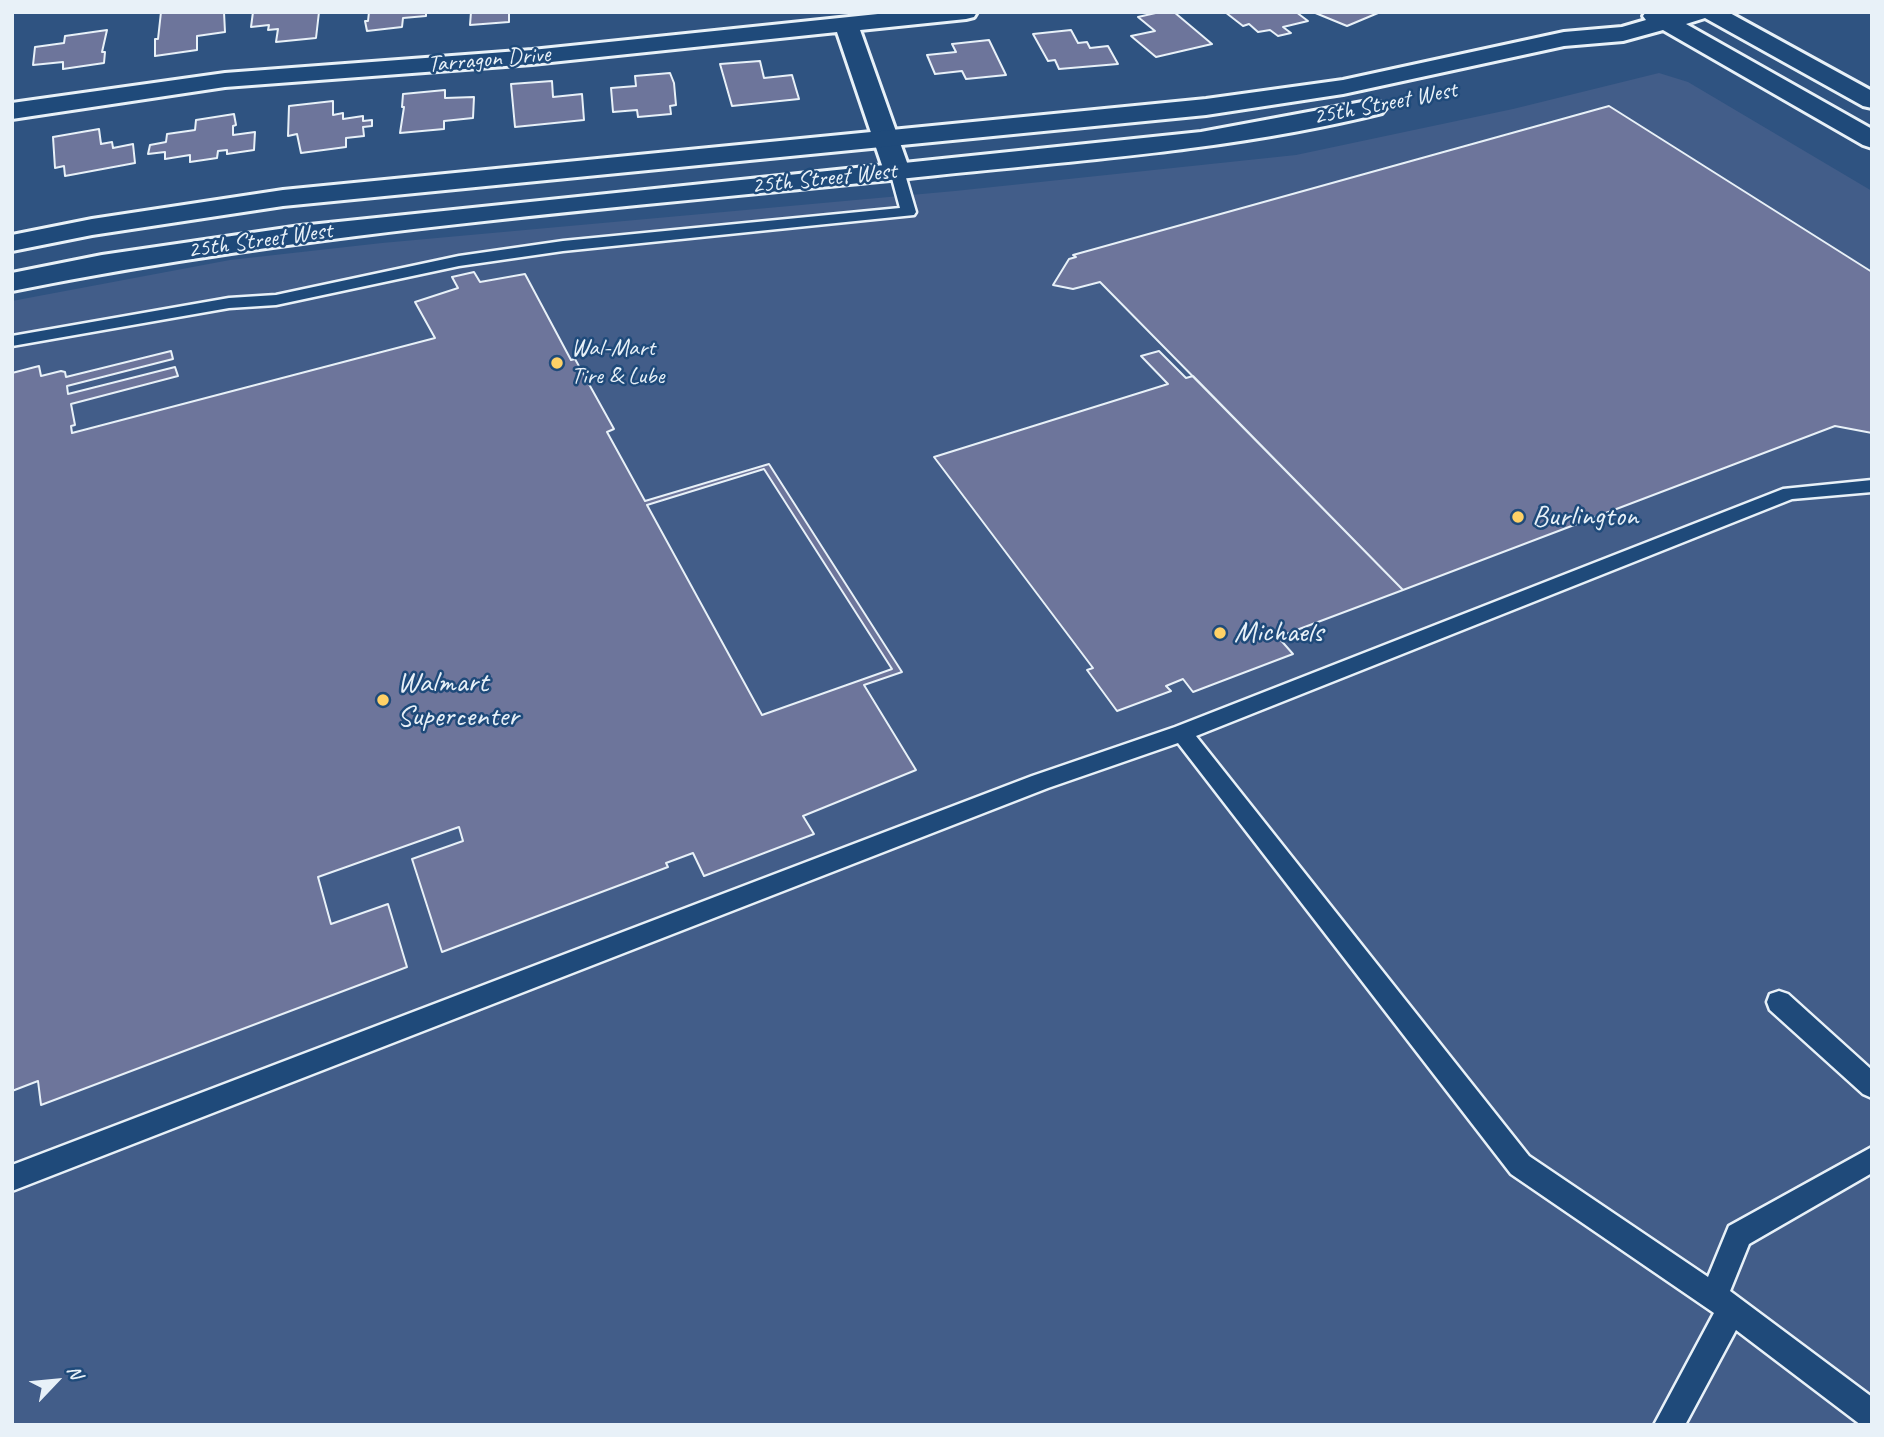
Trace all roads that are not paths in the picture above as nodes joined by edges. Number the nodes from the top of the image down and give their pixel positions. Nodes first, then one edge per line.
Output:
1 (966, 12) edge
2 (1702, 12) edge
3 (1711, 12) edge
4 (1657, 17) edge
5 (847, 26) junction
6 (1623, 33) junction
7 (1575, 61) dead end
8 (1872, 101) edge
9 (1392, 104) dead end
10 (12, 111) edge
11 (887, 138) junction
12 (1872, 140) edge
13 (897, 171) junction
14 (12, 243) edge
15 (12, 282) edge
16 (12, 341) edge
17 (1872, 486) edge
18 (1182, 733) junction
19 (1779, 1002) dead end
20 (1872, 1086) edge
21 (1872, 1159) edge
22 (12, 1178) edge
23 (1723, 1303) junction
24 (1872, 1415) edge
25 (1669, 1425) edge

1 - 5 street, Tarragon Drive
2 - 4 street, 25th Street West
3 - 8 street
4 - 6 street, 25th Street West
4 - 12 street
5 - 10 street, Tarragon Drive
5 - 11 street
6 - 7 street, 25th Street West
6 - 11 street, 25th Street West
9 - 13 street, 25th Street West
11 - 13 street
11 - 14 street, 25th Street West
13 - 15 street, 25th Street West
13 - 16 lane
17 - 18 lane
18 - 22 lane
18 - 23 lane
19 - 20 lane
21 - 23 lane
23 - 24 lane
23 - 25 lane

